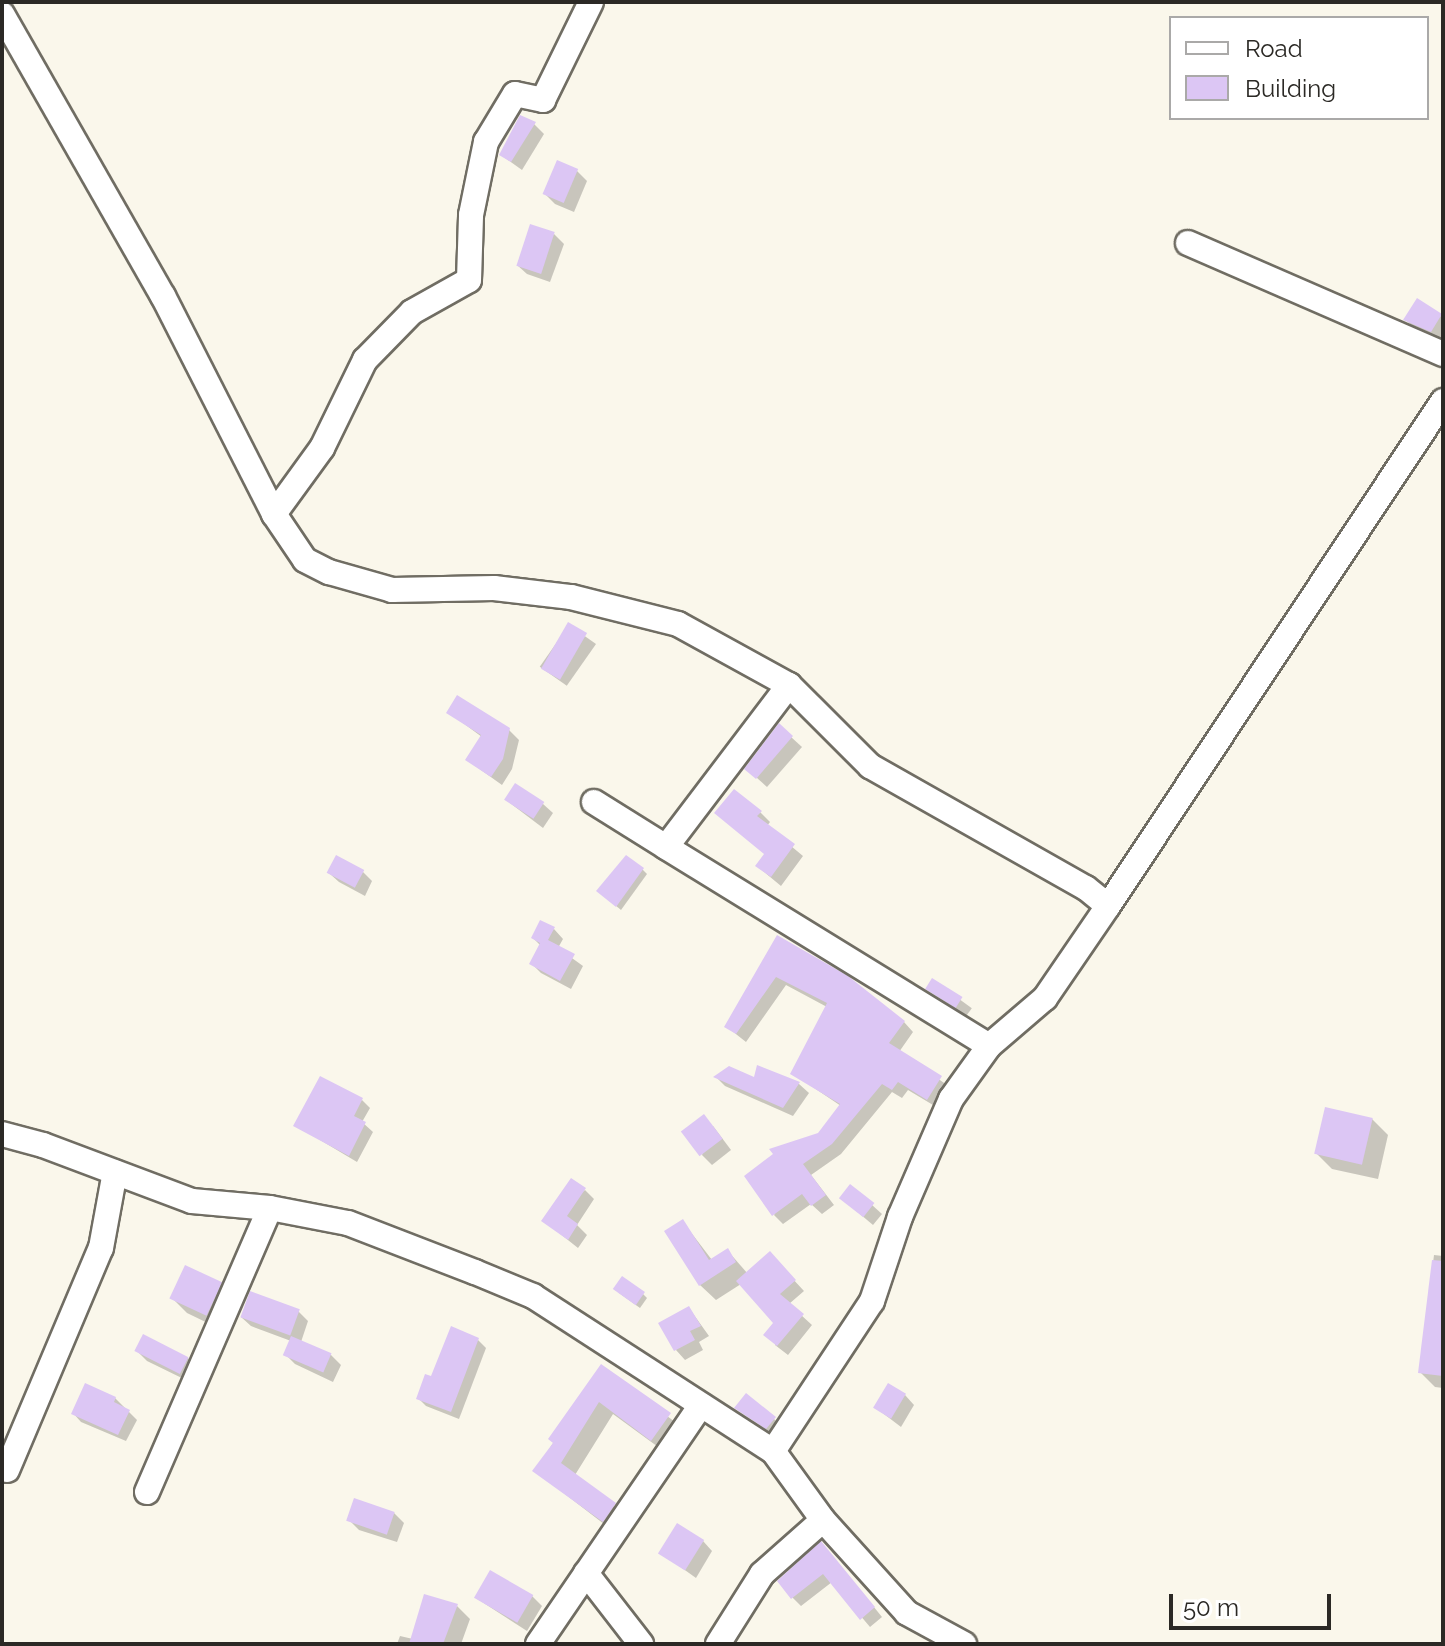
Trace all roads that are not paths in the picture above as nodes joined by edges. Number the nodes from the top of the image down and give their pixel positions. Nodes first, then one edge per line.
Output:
1 (591, 2) edge
2 (2, 14) edge
3 (1188, 243) dead end
4 (1443, 354) edge
5 (1443, 401) edge
6 (274, 514) junction
7 (789, 685) junction
8 (594, 802) dead end
9 (666, 847) junction
10 (1108, 906) junction
11 (989, 1046) junction
12 (2, 1134) edge
13 (115, 1172) junction
14 (270, 1208) junction
15 (701, 1405) junction
16 (773, 1451) junction
17 (7, 1470) dead end
18 (147, 1492) dead end
19 (823, 1520) junction
20 (586, 1573) junction
21 (538, 1644) edge
22 (641, 1644) edge
23 (718, 1644) edge
24 (964, 1644) edge

1 - 6 street
2 - 6 street
3 - 4 street
5 - 10 street
6 - 7 street
7 - 9 street
7 - 10 street
8 - 9 street
9 - 11 street
10 - 11 street
11 - 16 street
12 - 13 street
13 - 14 street
13 - 17 street
14 - 15 street
14 - 18 street
15 - 16 street
15 - 20 street
16 - 19 street
19 - 23 street
19 - 24 street
20 - 21 street
20 - 22 street

